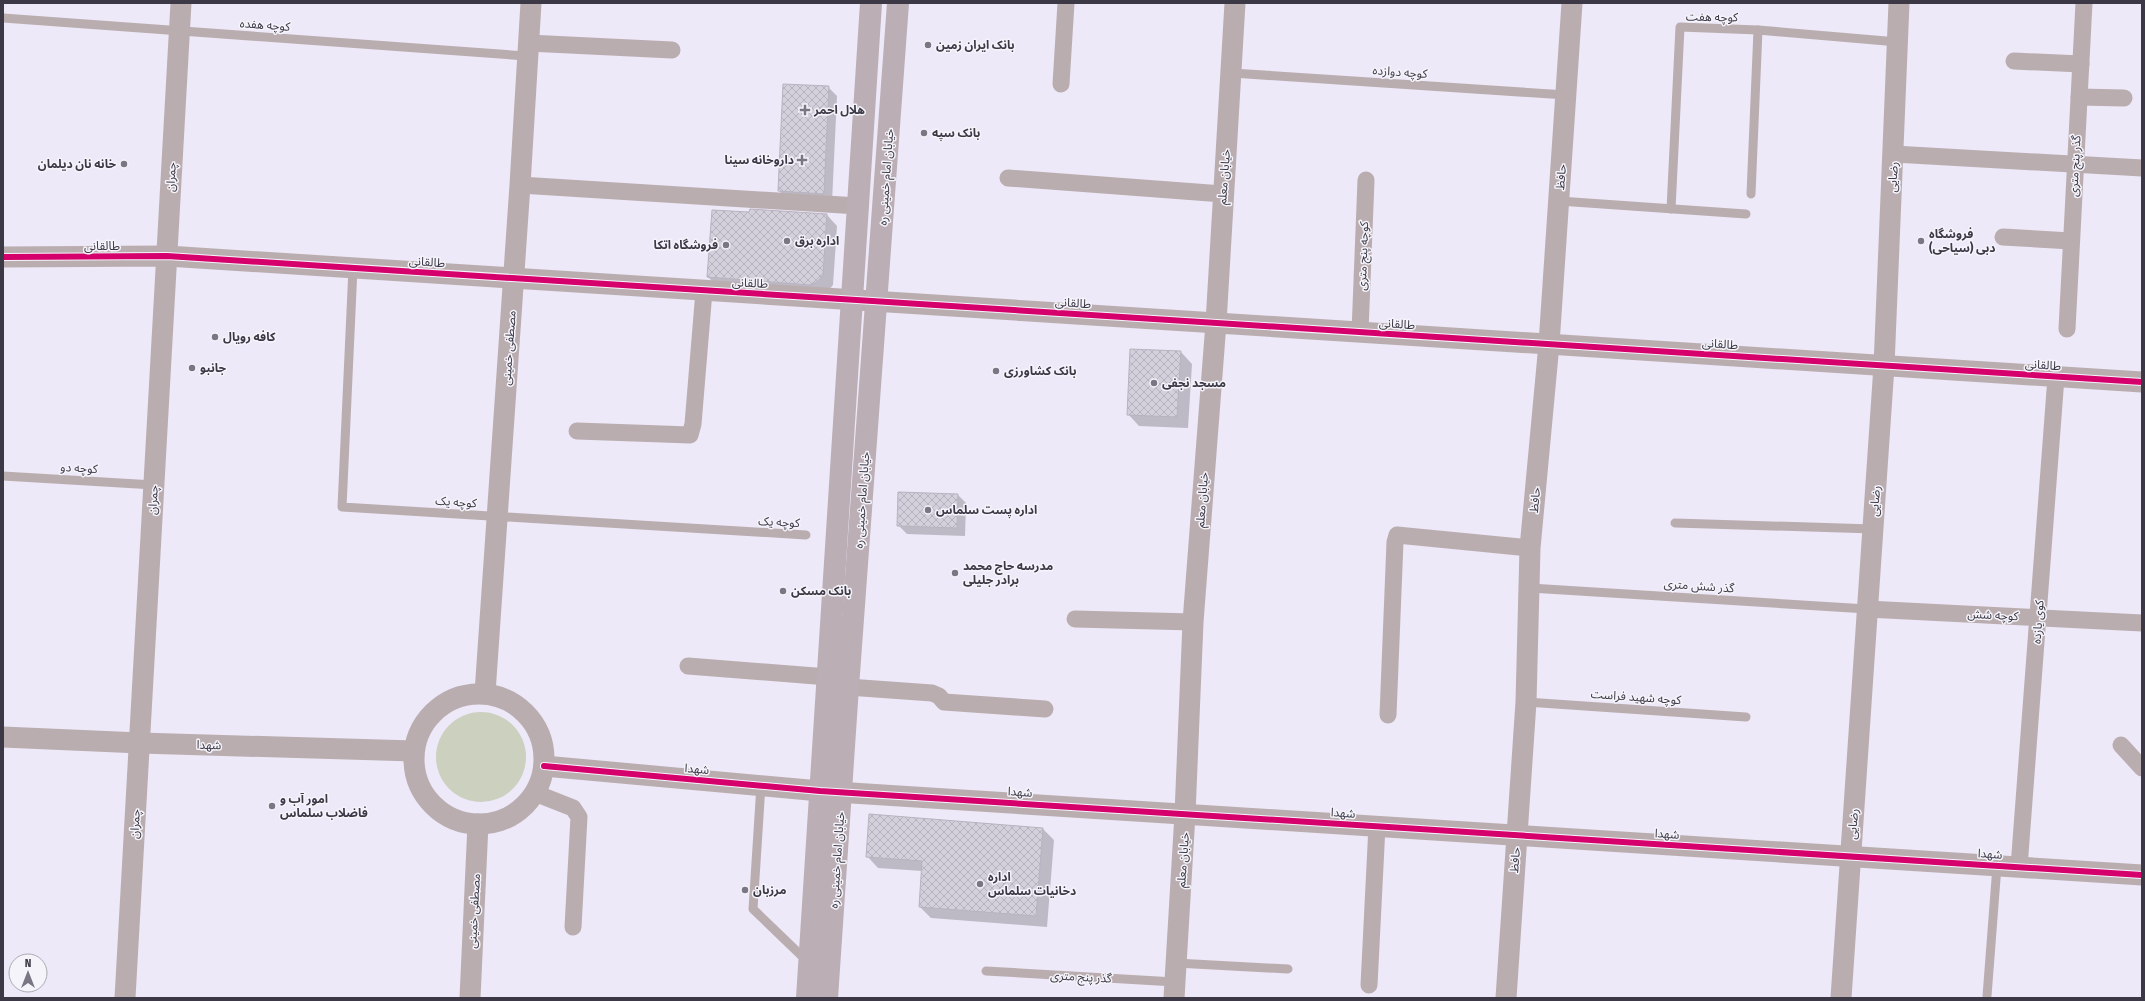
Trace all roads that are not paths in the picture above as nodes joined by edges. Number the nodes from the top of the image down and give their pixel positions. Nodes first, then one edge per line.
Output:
1 (181, 3) edge
2 (530, 3) edge
3 (871, 3) edge
4 (898, 3) edge
5 (1066, 3) edge
6 (1235, 3) edge
7 (1572, 3) edge
8 (1899, 3) edge
9 (2084, 3) edge
10 (3, 18) edge
11 (1758, 30) junction
12 (180, 31) junction
13 (1898, 42) junction
14 (527, 49) junction
15 (672, 50) dead end
16 (2014, 61) dead end
17 (2081, 64) junction
18 (1232, 73) junction
19 (1061, 84) dead end
20 (1566, 95) junction
21 (2079, 97) junction
22 (2124, 98) dead end
23 (1894, 154) junction
24 (2076, 164) junction
25 (2142, 168) edge
26 (1008, 178) dead end
27 (1366, 180) dead end
28 (520, 185) junction
29 (1223, 194) junction
30 (1751, 194) dead end
31 (1559, 201) junction
32 (858, 206) junction
33 (1671, 209) junction
34 (1746, 214) dead end
35 (2003, 236) dead end
36 (2071, 241) junction
37 (167, 256) junction
38 (3, 258) edge
39 (353, 268) junction
40 (513, 278) junction
41 (704, 292) junction
42 (852, 300) junction
43 (877, 302) junction
44 (1216, 323) junction
45 (2067, 329) dead end
46 (1360, 332) junction
47 (1549, 344) junction
48 (1884, 366) junction
49 (2056, 376) junction
50 (2142, 382) edge
51 (577, 431) dead end
52 (3, 476) edge
53 (154, 485) junction
54 (498, 517) junction
55 (1675, 523) dead end
56 (1873, 529) junction
57 (806, 535) dead end
58 (1530, 548) junction
59 (1530, 588) junction
60 (1867, 609) junction
61 (2038, 618) junction
62 (1075, 619) dead end
63 (1193, 622) junction
64 (2142, 623) edge
65 (688, 666) dead end
66 (828, 677) junction
67 (848, 687) junction
68 (485, 693) junction
69 (1526, 702) junction
70 (1045, 709) dead end
71 (1388, 716) dead end
72 (1746, 717) dead end
73 (3, 737) edge
74 (140, 743) junction
75 (2121, 745) dead end
76 (414, 751) junction
77 (544, 766) junction
78 (2142, 768) edge
79 (761, 785) junction
80 (820, 791) junction
81 (842, 792) junction
82 (535, 793) junction
83 (1185, 814) junction
84 (478, 824) junction
85 (1377, 826) junction
86 (1517, 835) junction
87 (1851, 856) junction
88 (1998, 866) junction
89 (2019, 867) junction
90 (2142, 875) edge
91 (573, 927) dead end
92 (809, 962) junction
93 (1288, 969) dead end
94 (986, 971) dead end
95 (1175, 981) edge
96 (1369, 985) dead end
97 (1987, 996) dead end
98 (125, 998) edge
99 (470, 998) edge
100 (807, 998) edge
101 (827, 998) edge
102 (1506, 998) edge
103 (1841, 998) edge

1 - 12 street, چمران
2 - 14 street, مصطفی خمینی
3 - 32 main road, خیابان امام خمینی ره
4 - 43 main road, خیابان امام خمینی ره
5 - 19 street
6 - 18 street, خیابان معلم
7 - 20 street, حافظ
8 - 13 street, رضایی
9 - 17 street, گذر پنج متری
10 - 12 lane, کوچه هفده
11 - 13 lane, کوچه هفت
11 - 30 lane
11 - 33 lane, کوچه هفت
12 - 14 lane, کوچه هفده
12 - 37 street, چمران
13 - 23 street, رضایی
14 - 15 street
14 - 28 street, مصطفی خمینی
16 - 17 street
17 - 21 street, گذر پنج متری
18 - 20 lane, کوچه دوازده
18 - 29 street, خیابان معلم
20 - 31 street, حافظ
21 - 22 street
21 - 24 street, گذر پنج متری
23 - 24 street
23 - 48 street, رضایی
24 - 25 street
24 - 36 street, گذر پنج متری
26 - 29 street
27 - 46 street, کوچه پنج متری
28 - 32 street
28 - 40 street, مصطفی خمینی
29 - 44 street, خیابان معلم
31 - 33 lane
31 - 47 street, حافظ
32 - 42 main road, خیابان امام خمینی ره
33 - 34 lane
35 - 36 street
36 - 45 street, گذر پنج متری
37 - 38 street, طالقانی
37 - 39 street, طالقانی
37 - 53 street, چمران
39 - 40 street, طالقانی
39 - 54 lane, کوچه یک
40 - 41 street, طالقانی
40 - 54 street, مصطفی خمینی
41 - 42 street, طالقانی
41 - 51 street
42 - 43 street, طالقانی
42 - 66 main road, خیابان امام خمینی ره
43 - 44 street, طالقانی
43 - 67 main road, خیابان امام خمینی ره
44 - 46 street, طالقانی
44 - 63 street, خیابان معلم
46 - 47 street, طالقانی
47 - 48 street, طالقانی
47 - 58 street, حافظ
48 - 49 street, طالقانی
48 - 56 street, رضایی
49 - 50 street, طالقانی
49 - 61 street, کوی یازده
52 - 53 lane, کوچه دو
53 - 74 street, چمران
54 - 57 lane, کوچه یک
54 - 68 street, مصطفی خمینی
55 - 56 lane
56 - 60 street, رضایی
58 - 59 street, حافظ
58 - 71 street
59 - 60 lane, گذر شش متری
59 - 69 street, حافظ
60 - 61 street, کوچه شش
60 - 87 street, رضایی
61 - 64 street, کوچه شش
61 - 89 street, کوی یازده
62 - 63 street
63 - 83 street, خیابان معلم
65 - 66 street
66 - 80 main road, خیابان امام خمینی ره
67 - 70 street
67 - 81 main road, خیابان امام خمینی ره
68 - 76 street
68 - 77 street
69 - 72 lane, کوچه شهید فراست
69 - 86 street, حافظ
73 - 74 street, شهدا
74 - 76 street, شهدا
74 - 98 street, چمران
75 - 78 street
76 - 84 street
77 - 79 street, شهدا
77 - 82 street
79 - 80 street, شهدا
79 - 92 lane
80 - 81 street, شهدا
80 - 92 main road, خیابان امام خمینی ره
81 - 83 street, شهدا
81 - 101 main road, خیابان امام خمینی ره
82 - 84 street
82 - 91 street
83 - 85 street, شهدا
83 - 95 street, خیابان معلم
84 - 99 street, مصطفی خمینی
85 - 86 street, شهدا
85 - 96 street
86 - 87 street, شهدا
86 - 102 street, حافظ
87 - 88 street, شهدا
87 - 103 street, رضایی
88 - 89 street, شهدا
88 - 97 lane
89 - 90 street, شهدا
92 - 100 main road, خیابان امام خمینی ره
93 - 95 lane, گذر پنج متری
94 - 95 lane, گذر پنج متری

